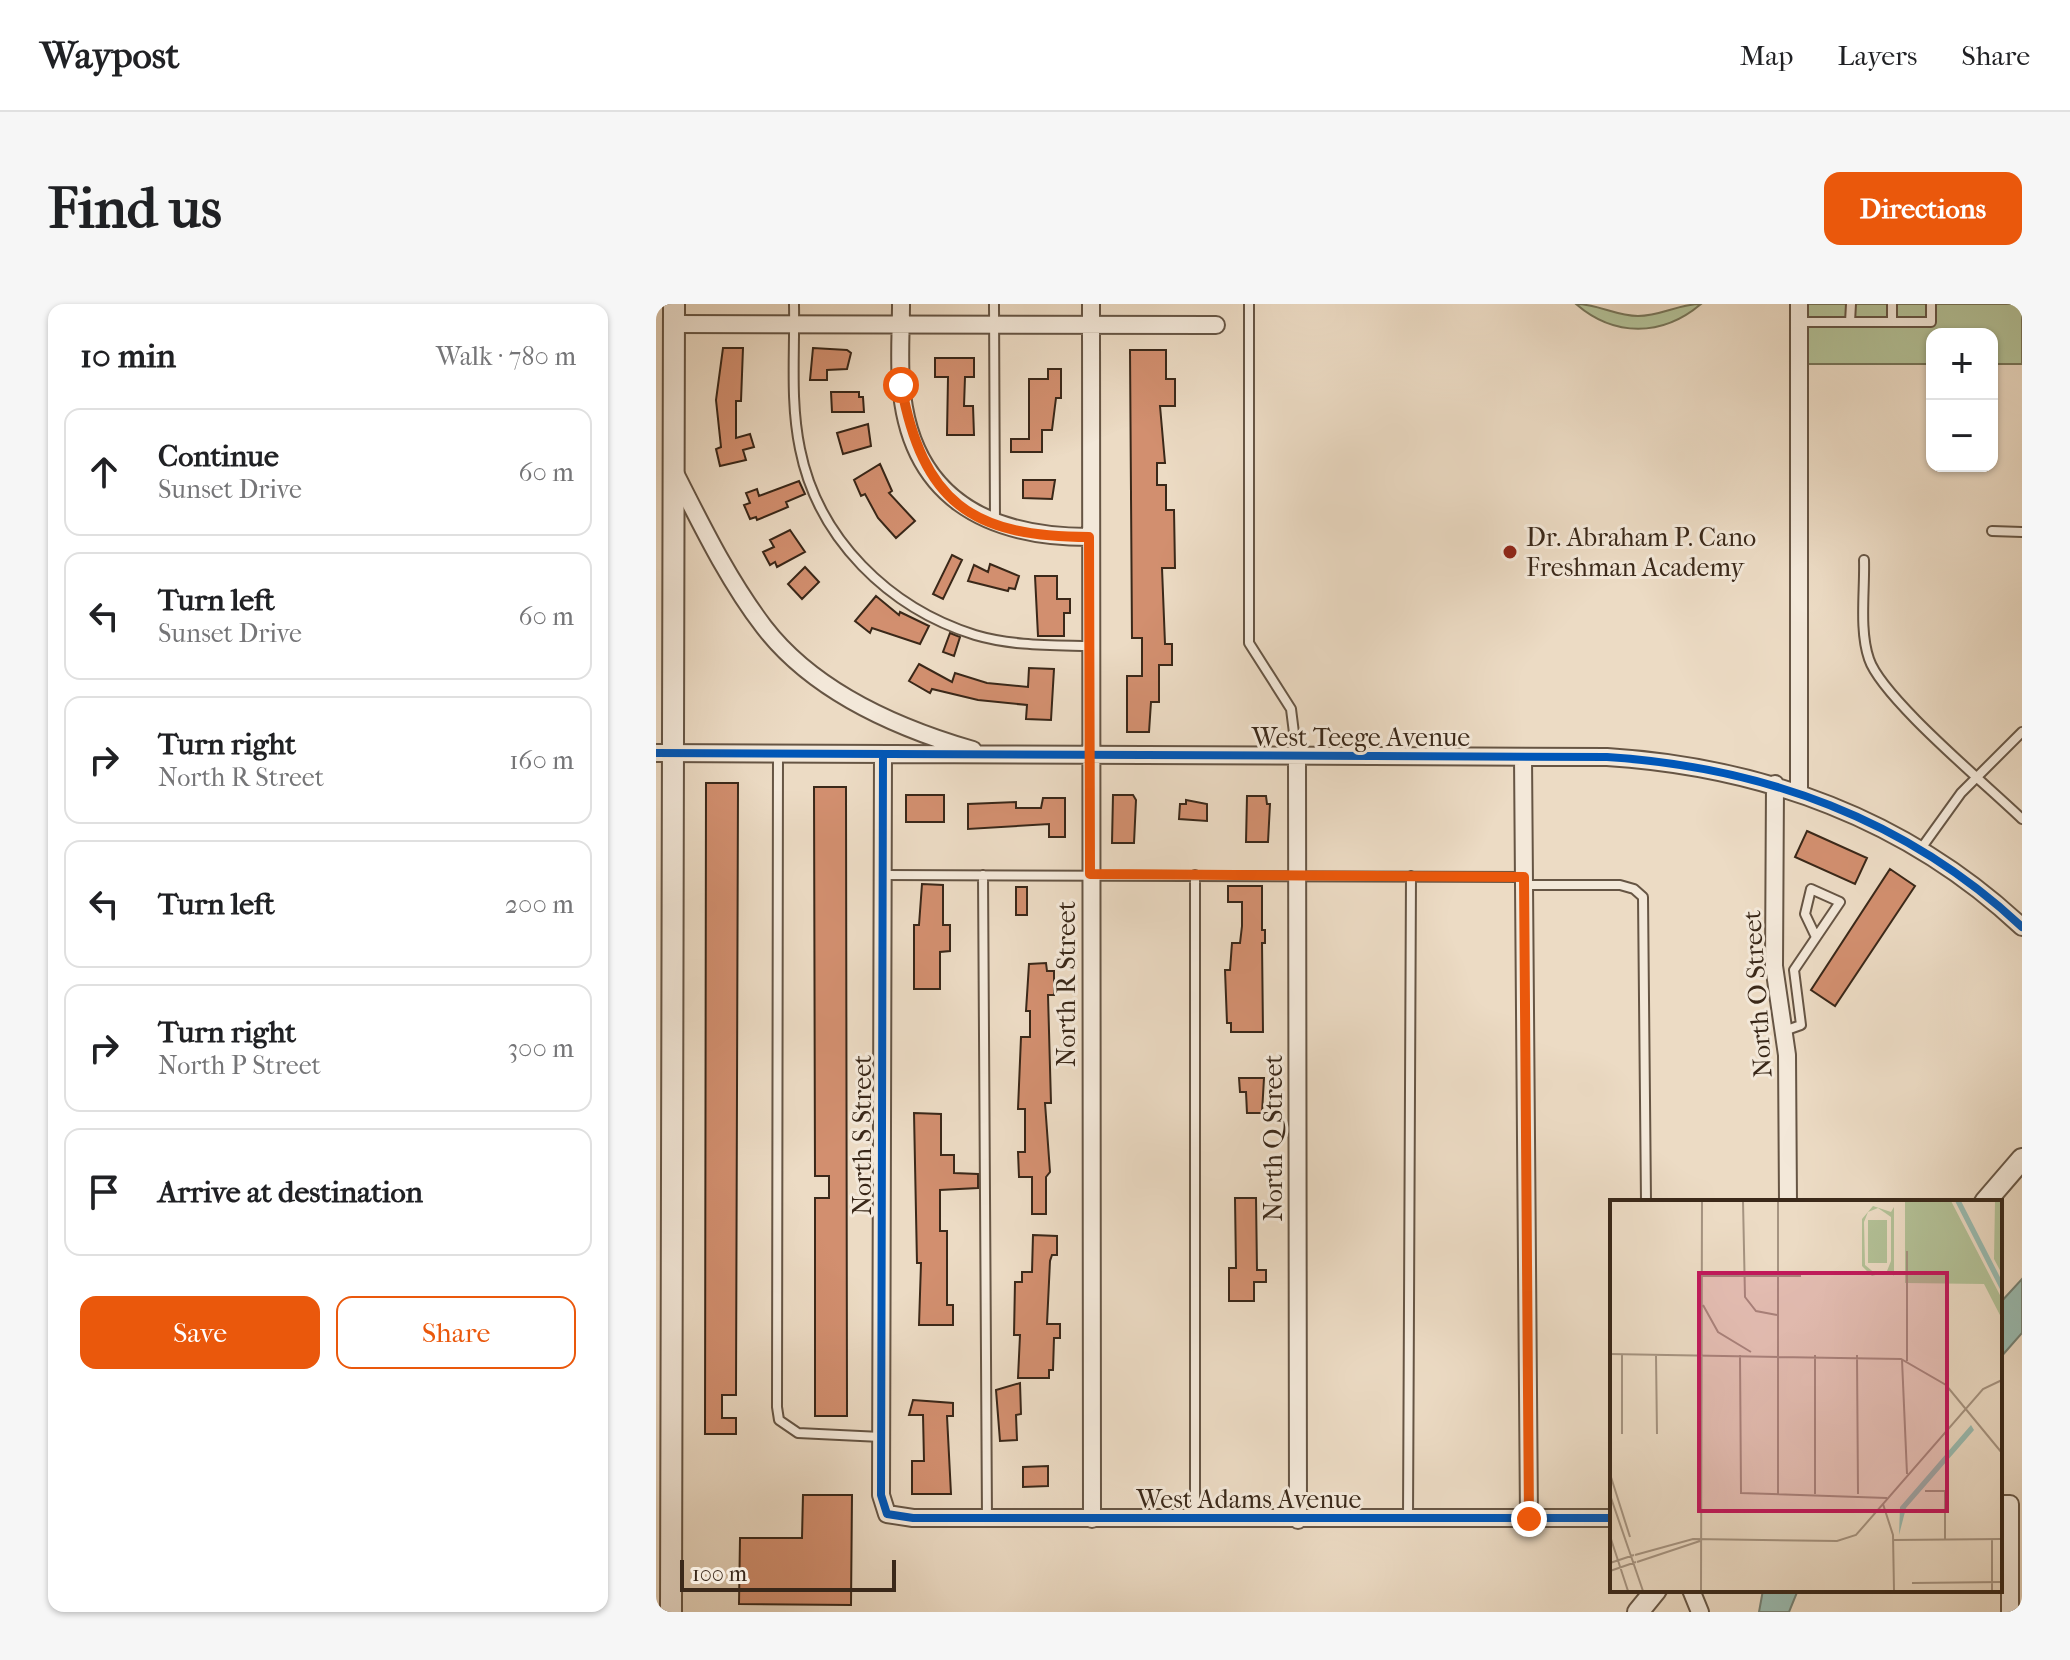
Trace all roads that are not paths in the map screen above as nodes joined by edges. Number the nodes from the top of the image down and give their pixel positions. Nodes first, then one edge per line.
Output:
1 (794, 304) edge
2 (901, 304) edge
3 (994, 304) edge
4 (1091, 304) edge
5 (1249, 304) edge
6 (1799, 304) edge
7 (1851, 304) edge
8 (1892, 304) edge
9 (1931, 304) edge
10 (674, 314) edge
11 (1799, 322) junction
12 (1850, 322) junction
13 (1892, 322) junction
14 (794, 324) junction
15 (901, 324) junction
16 (994, 325) junction
17 (1216, 325) dead end
18 (1091, 326) junction
19 (674, 472) junction
20 (995, 524) junction
21 (1992, 531) dead end
22 (2022, 532) edge
23 (1089, 537) junction
24 (1864, 560) dead end
25 (1089, 646) junction
26 (2022, 732) edge
27 (665, 753) edge
28 (778, 754) junction
29 (883, 754) junction
30 (994, 756) junction
31 (1089, 756) junction
32 (1297, 757) junction
33 (1523, 757) junction
34 (1978, 776) junction
35 (1775, 784) junction
36 (1799, 791) junction
37 (2022, 819) edge
38 (1920, 850) junction
39 (1090, 874) junction
40 (883, 875) junction
41 (983, 875) junction
42 (1195, 875) junction
43 (1297, 876) junction
44 (1411, 876) junction
45 (1524, 881) junction
46 (2022, 927) edge
47 (1815, 935) junction
48 (1784, 1031) junction
49 (2022, 1159) edge
50 (1646, 1200) edge
51 (1788, 1200) edge
52 (1987, 1200) edge
53 (881, 1437) junction
54 (2005, 1504) edge
55 (887, 1514) joint
56 (664, 1516) edge
57 (987, 1518) junction
58 (1610, 1518) edge
59 (1092, 1519) junction
60 (1408, 1519) junction
61 (1529, 1519) junction
62 (1195, 1520) junction
63 (1298, 1520) junction
64 (1654, 1592) edge
65 (1692, 1592) edge
66 (671, 1612) edge
67 (1638, 1612) edge
68 (1700, 1612) edge
69 (2010, 1612) edge

1 - 14 lane
2 - 15 street
3 - 16 lane
4 - 18 street, North R Street
5 - 32 lane
6 - 11 street
7 - 12 lane
8 - 13 lane
9 - 13 lane
10 - 14 street
10 - 19 street
11 - 12 lane
11 - 36 street
12 - 13 lane
14 - 15 street
14 - 25 lane
15 - 16 street
15 - 20 street
16 - 18 street
16 - 20 lane
17 - 18 street
18 - 23 street, North R Street
19 - 27 street
19 - 30 street
20 - 23 street
21 - 22 lane
23 - 25 street, North R Street
24 - 34 lane
25 - 31 street, North R Street
26 - 34 lane
27 - 28 street, West Teege Avenue
27 - 56 street
28 - 29 street, West Teege Avenue
28 - 53 lane
29 - 30 street, West Teege Avenue
29 - 40 street, North S Street
30 - 31 street, West Teege Avenue
31 - 32 street, West Teege Avenue
31 - 39 street, North R Street
32 - 33 street, West Teege Avenue
32 - 43 street, North Q Street
33 - 35 street, West Teege Avenue
33 - 45 street
34 - 37 lane
34 - 38 lane
35 - 36 street, West Teege Avenue
35 - 48 street, North O Street
36 - 38 street, West Teege Avenue
38 - 46 street, West Teege Avenue
39 - 41 lane
39 - 42 lane
39 - 59 street, North R Street
40 - 41 lane
40 - 53 street, North S Street
41 - 57 lane
42 - 43 lane
42 - 62 lane
43 - 44 lane
43 - 63 street, North Q Street
44 - 45 lane
44 - 60 lane
45 - 50 lane
45 - 61 street
47 - 47 lane
47 - 48 lane
48 - 51 street, North O Street
49 - 52 street
53 - 55 street, North S Street
54 - 69 street
55 - 57 street, West Adams Avenue
56 - 66 street
57 - 59 street, West Adams Avenue
58 - 61 street, West Adams Avenue
59 - 62 street, West Adams Avenue
60 - 61 street, West Adams Avenue
60 - 63 street, West Adams Avenue
62 - 63 street, West Adams Avenue
64 - 67 street
65 - 68 street

